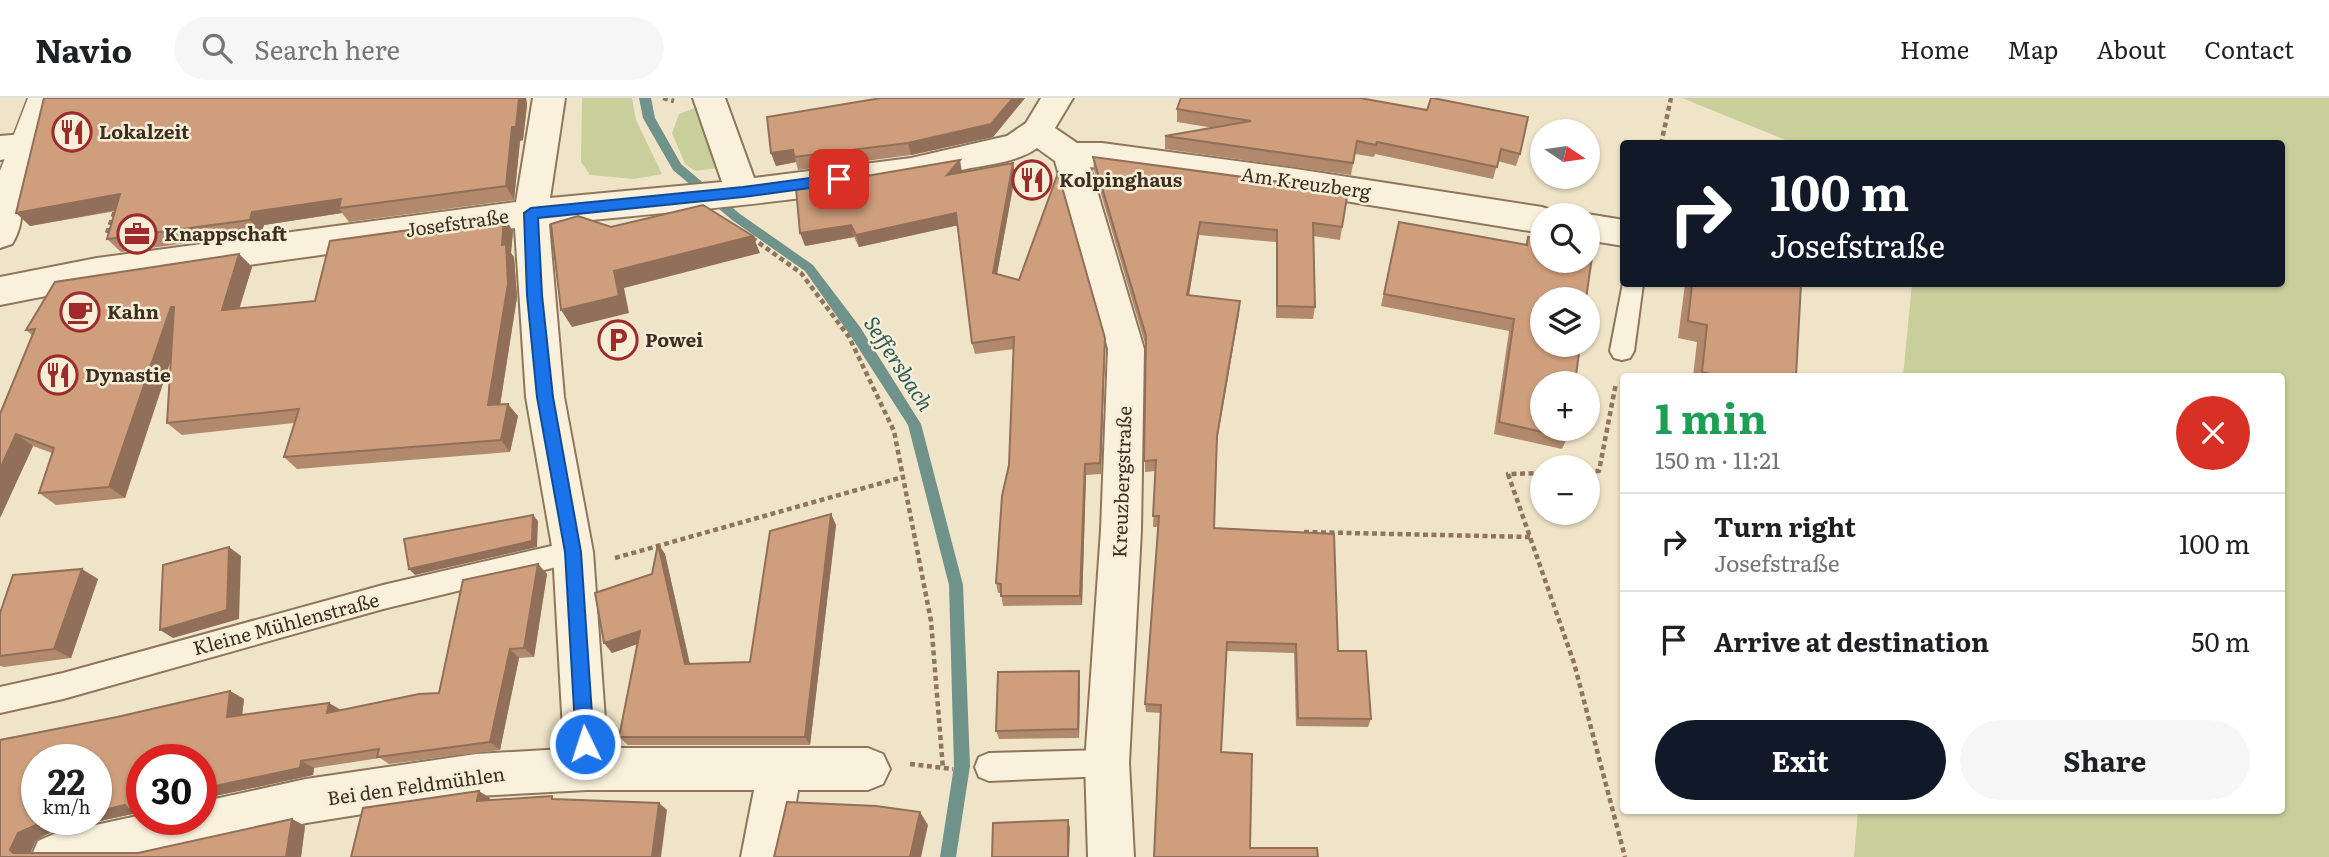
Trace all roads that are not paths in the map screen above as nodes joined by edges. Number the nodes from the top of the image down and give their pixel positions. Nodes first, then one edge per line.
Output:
1 (43, 98) edge
2 (549, 98) edge
3 (709, 98) edge
4 (1057, 98) edge
5 (1037, 131) junction
6 (12, 147) edge
7 (1070, 155) junction
8 (732, 193) junction
9 (531, 213) junction
10 (2, 217) edge
11 (1530, 218) edge
12 (1600, 229) edge
13 (1620, 232) edge
14 (1632, 287) edge
15 (0, 291) edge
16 (1622, 351) road end
17 (573, 561) junction
18 (0, 700) edge
19 (1107, 763) junction
20 (886, 766) road end
21 (989, 767) road end
22 (587, 769) junction
23 (779, 771) junction
24 (54, 857) edge
25 (764, 857) edge
26 (1111, 857) edge

1 - 6 street
2 - 9 street
3 - 8 street
4 - 5 street, Josefstraße
5 - 7 street
5 - 8 street, Josefstraße
6 - 10 street
7 - 11 street, Am Kreuzberg
7 - 19 street, Kreuzbergstraße
8 - 9 street, Josefstraße
9 - 15 street, Josefstraße
9 - 17 street
12 - 13 street
14 - 16 lane
17 - 18 lane, Kleine Mühlenstraße
17 - 22 street
19 - 21 lane
19 - 26 street, Kreuzbergstraße
20 - 23 street, Bei den Feldmühlen
22 - 23 street, Bei den Feldmühlen
22 - 24 street, Bei den Feldmühlen
23 - 25 street

